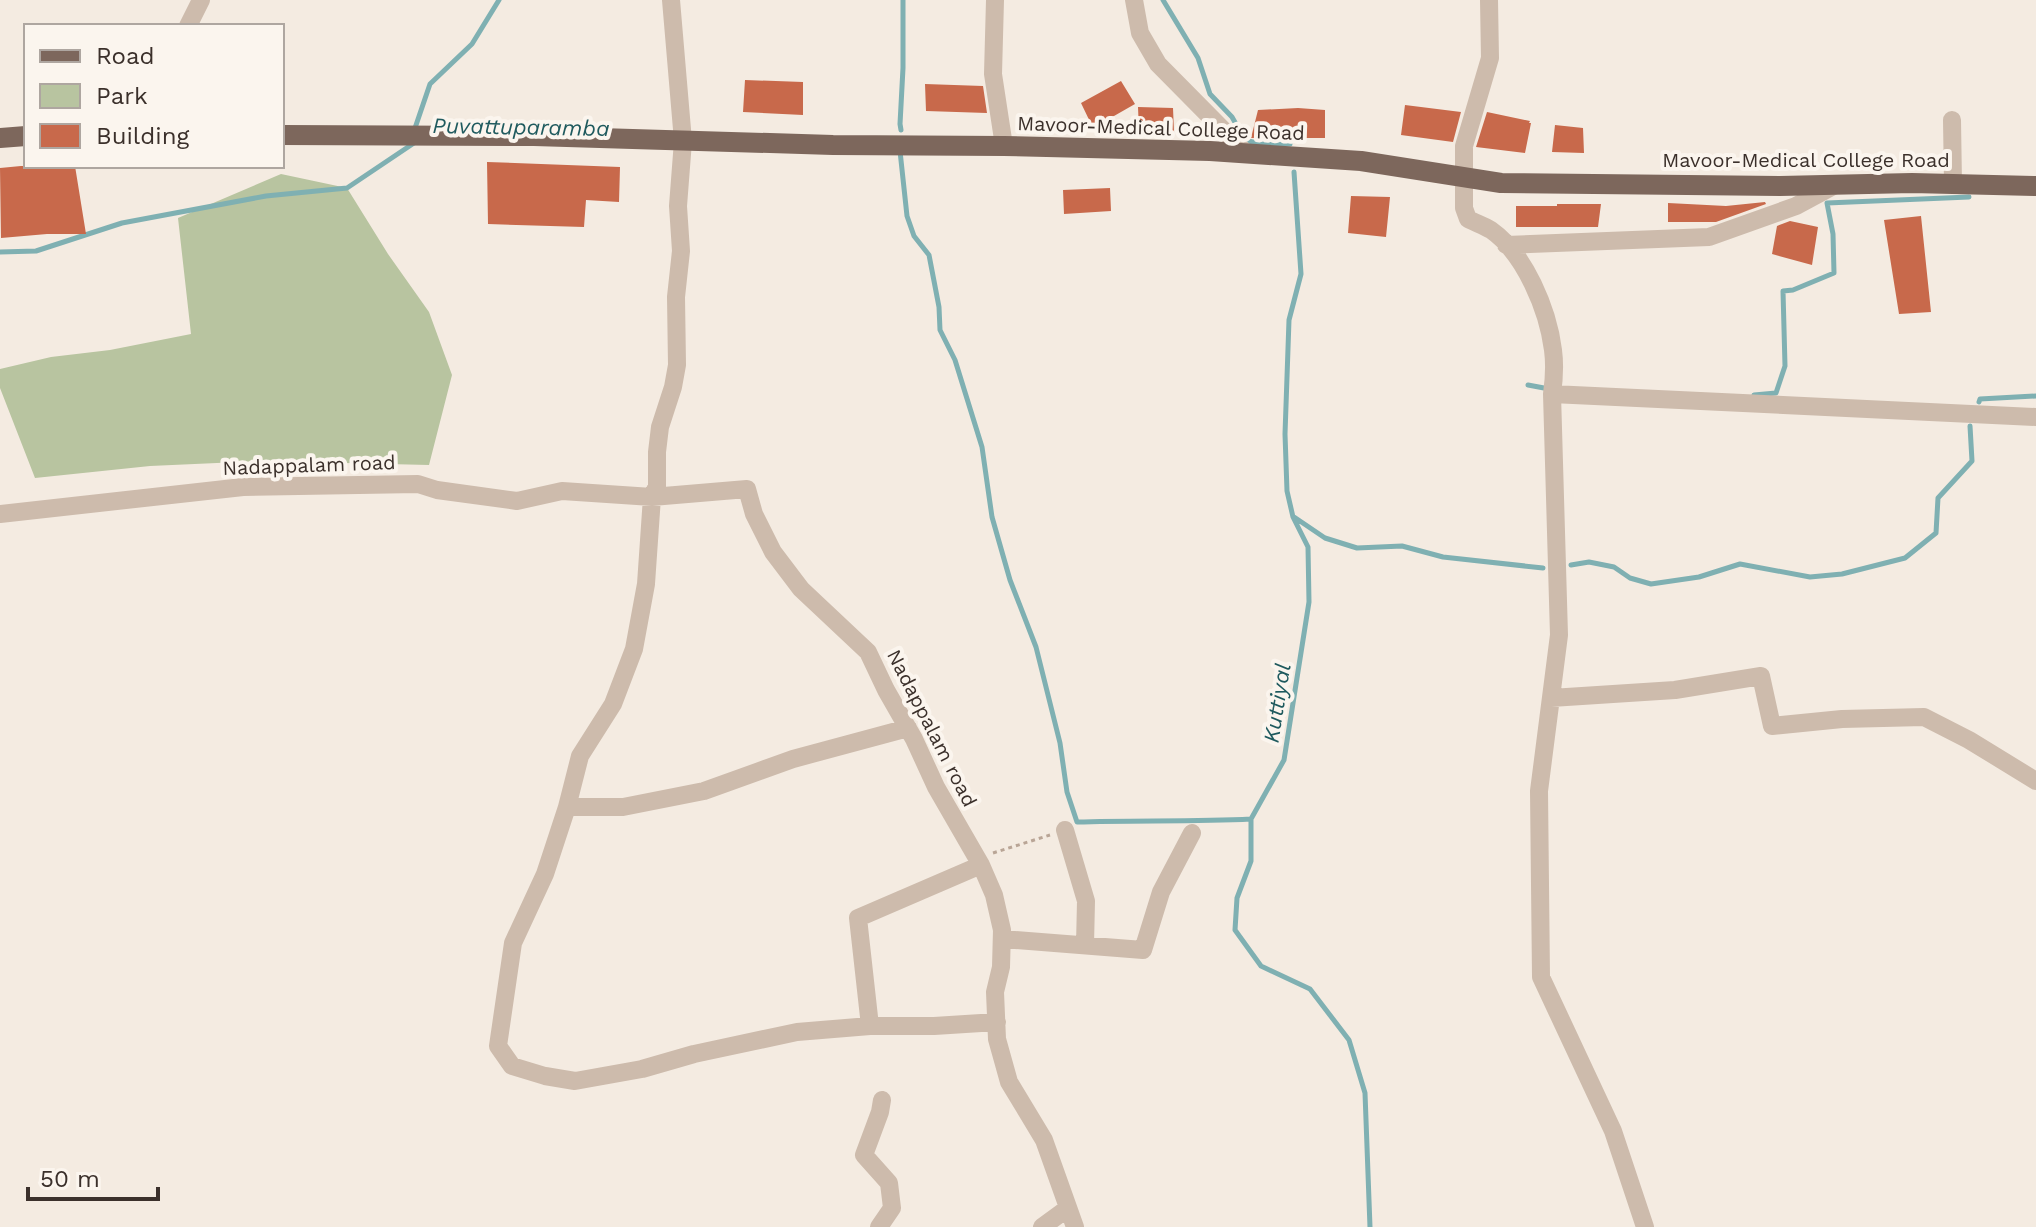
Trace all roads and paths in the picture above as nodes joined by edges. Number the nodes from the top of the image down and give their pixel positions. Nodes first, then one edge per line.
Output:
1 (201, 0) edge
2 (671, 0) edge
3 (995, 0) edge
4 (1134, 0) edge
5 (1489, 0) edge
6 (189, 24) edge
7 (1952, 120) dead end
8 (284, 135) edge
9 (24, 136) edge
10 (0, 138) edge
11 (683, 141) junction
12 (1004, 146) junction
13 (1246, 153) junction
14 (1463, 177) junction
15 (1953, 184) junction
16 (1835, 185) junction
17 (2036, 186) edge
18 (1506, 245) junction
19 (1552, 394) junction
20 (2036, 417) edge
21 (652, 497) junction
22 (0, 514) edge
23 (1551, 698) junction
24 (908, 728) junction
25 (2036, 781) edge
26 (567, 807) junction
27 (1065, 830) joint
28 (1192, 833) dead end
29 (980, 862) junction
30 (1002, 939) junction
31 (1085, 945) junction
32 (997, 1022) junction
33 (870, 1026) junction
34 (882, 1100) dead end
35 (1068, 1208) junction
36 (879, 1227) edge
37 (1042, 1227) edge
38 (1075, 1227) edge
39 (1645, 1227) edge

1 - 6 street
2 - 11 street
3 - 12 street
4 - 13 street
5 - 14 street
7 - 15 street
8 - 11 main road, Mavoor-Medical College Road
9 - 10 main road
11 - 12 main road, Mavoor-Medical College Road
11 - 21 street
12 - 13 main road, Mavoor-Medical College Road
13 - 14 main road, Mavoor-Medical College Road
14 - 16 main road, Mavoor-Medical College Road
14 - 18 street
15 - 16 main road, Mavoor-Medical College Road
15 - 17 main road, Mavoor-Medical College Road
16 - 18 street
18 - 19 street
19 - 20 street
19 - 23 street
21 - 22 street, Nadappalam road
21 - 24 street, Nadappalam road
21 - 26 street
23 - 25 street
23 - 39 street
24 - 26 street
24 - 29 street, Nadappalam road
26 - 33 street
27 - 29 path
27 - 31 street
28 - 31 street
29 - 30 street, Nadappalam road
29 - 33 street
30 - 31 street
30 - 32 street, Nadappalam road
32 - 33 street
32 - 35 street, Nadappalam road
34 - 36 street
35 - 37 street
35 - 38 street, Nadappalam road

